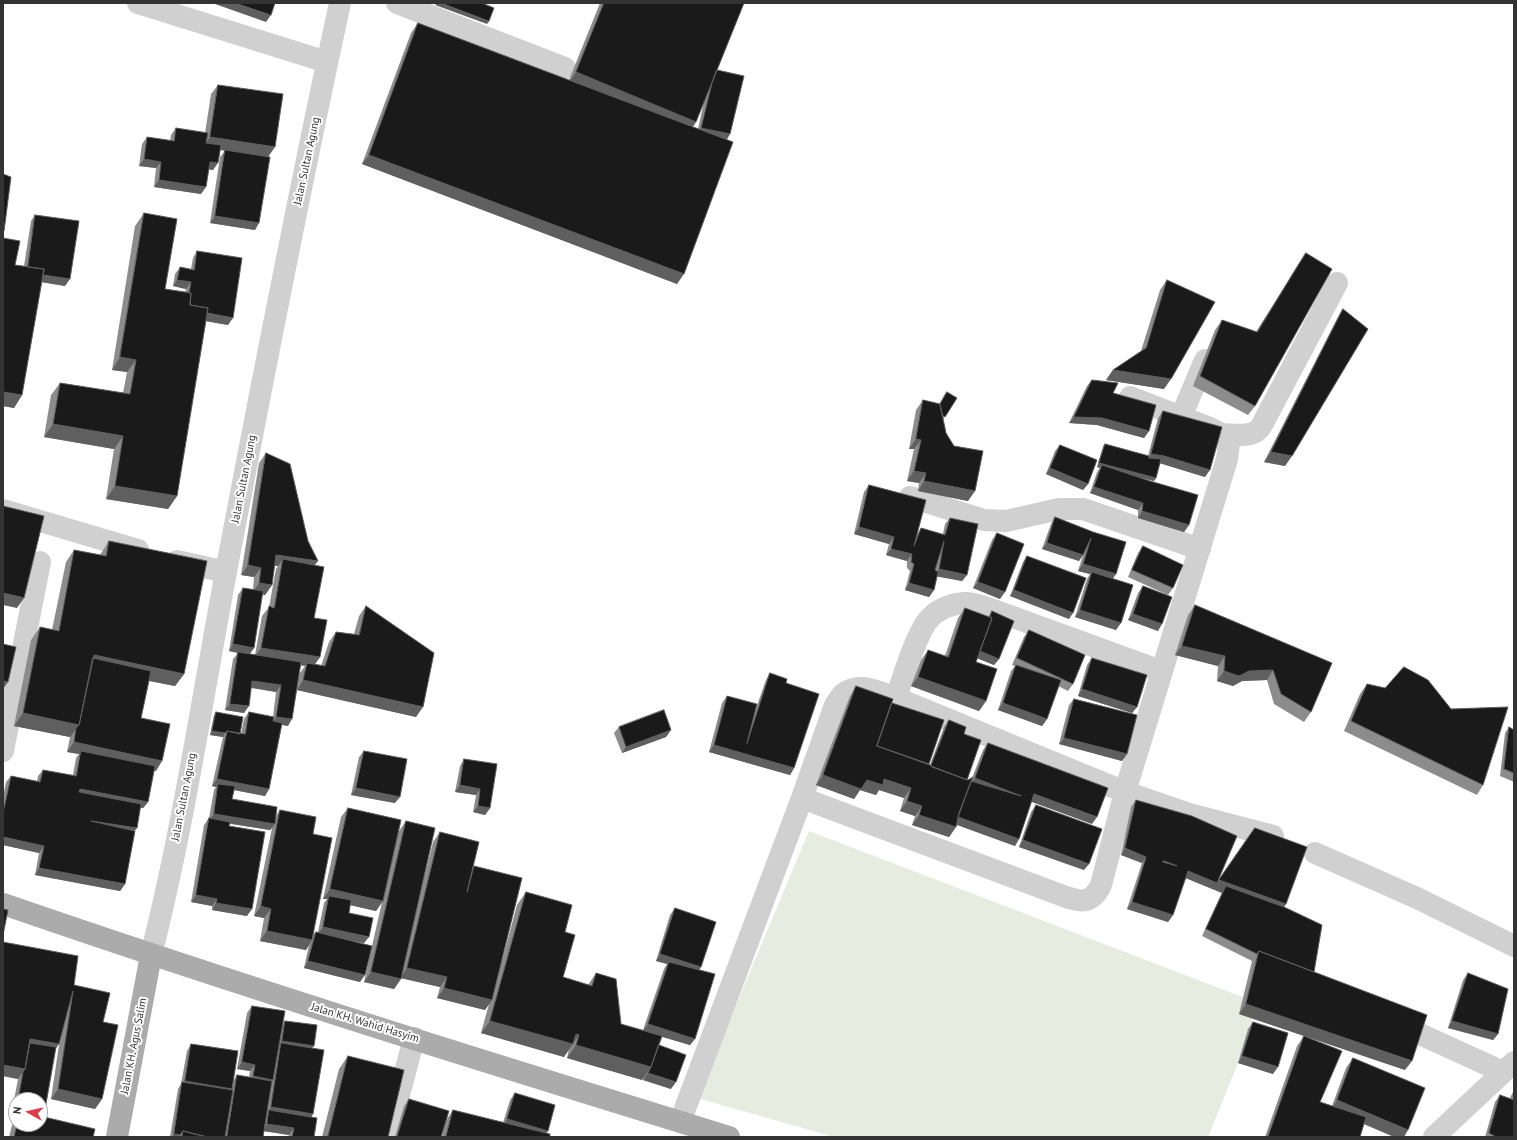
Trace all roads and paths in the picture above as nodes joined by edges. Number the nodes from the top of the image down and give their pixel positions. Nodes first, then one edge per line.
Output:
1 (138, 3) edge
2 (340, 3) edge
3 (397, 3) edge
4 (327, 62) junction
5 (564, 68) dead end
6 (1337, 283) dead end
7 (1213, 344) edge
8 (1130, 397) edge
9 (1180, 416) junction
10 (1222, 434) junction
11 (910, 497) edge
12 (3, 510) edge
13 (1200, 550) junction
14 (40, 562) dead end
15 (226, 572) junction
16 (1161, 671) junction
17 (896, 698) junction
18 (3, 751) edge
19 (1125, 792) junction
20 (802, 798) junction
21 (1273, 836) edge
22 (1315, 853) dead end
23 (3, 904) edge
24 (1514, 946) edge
25 (151, 955) junction
26 (1422, 1036) edge
27 (414, 1038) junction
28 (1509, 1067) edge
29 (680, 1122) junction
30 (117, 1137) edge
31 (388, 1137) edge
32 (728, 1137) edge
33 (1434, 1137) edge

1 - 4 street
2 - 4 street, Jalan Sultan Agung
3 - 5 street
4 - 15 street, Jalan Sultan Agung
6 - 10 street
7 - 9 street
8 - 9 street
9 - 10 street
10 - 13 street
11 - 13 street
12 - 15 street
13 - 16 street
14 - 18 street
15 - 25 street, Jalan Sultan Agung
16 - 17 street
16 - 19 street
17 - 19 street
17 - 20 street
19 - 20 street
19 - 21 street
20 - 29 street
22 - 24 street
23 - 25 main road, Jalan KH. Wahid Hasyim
25 - 27 main road, Jalan KH. Wahid Hasyim
25 - 30 main road, Jalan KH. Agus Salim
26 - 28 street
27 - 29 main road, Jalan KH. Wahid Hasyim
27 - 31 street
28 - 33 street
29 - 32 main road, Jalan KH. Wahid Hasyim

